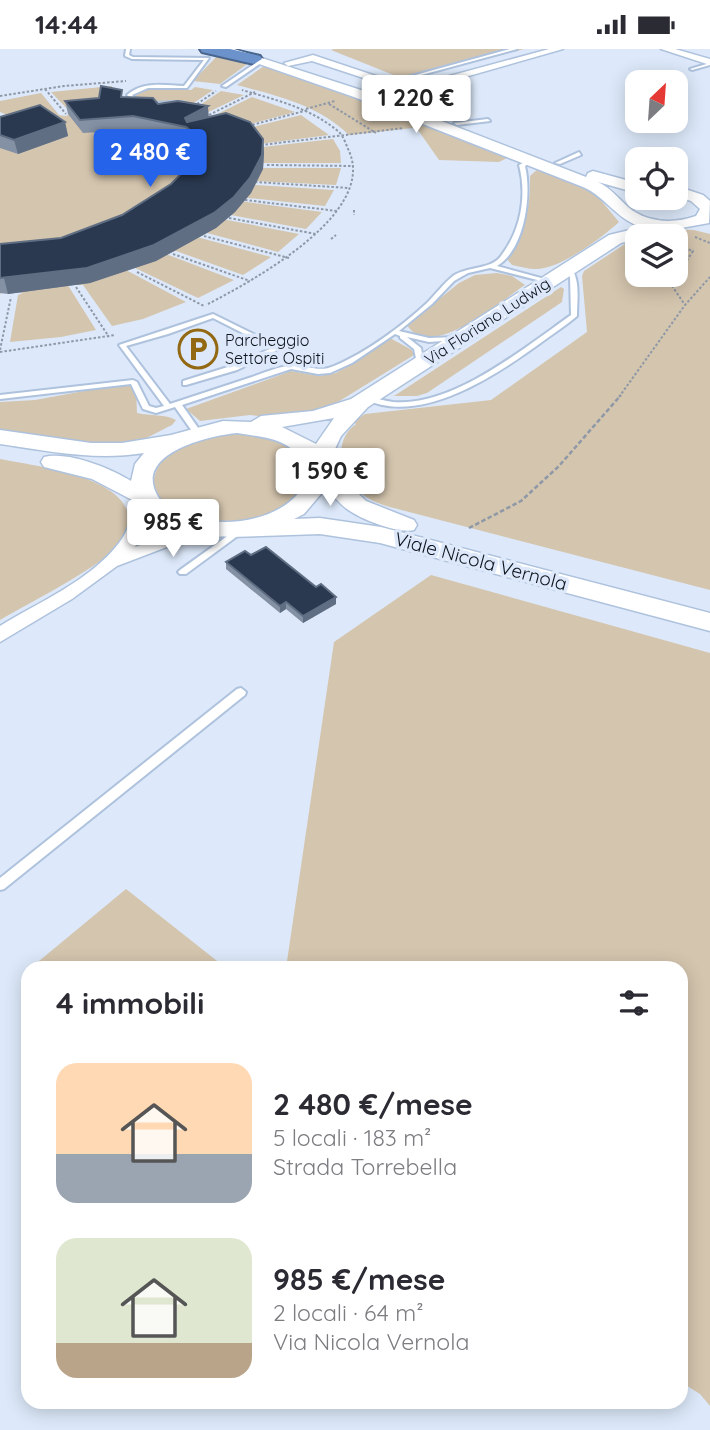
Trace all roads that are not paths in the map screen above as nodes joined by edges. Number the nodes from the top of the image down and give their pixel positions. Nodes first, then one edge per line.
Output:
1 (128, 49) edge
2 (208, 49) edge
3 (222, 49) edge
4 (515, 49) edge
5 (559, 49) edge
6 (665, 49) edge
7 (252, 55) edge
8 (286, 63) junction
9 (710, 63) edge
10 (692, 69) dead end
11 (427, 85) junction
12 (224, 86) road end
13 (175, 111) edge
14 (488, 120) dead end
15 (457, 123) junction
16 (579, 154) dead end
17 (531, 161) junction
18 (558, 163) junction
19 (595, 181) junction
20 (688, 185) edge
21 (625, 187) edge
22 (688, 196) edge
23 (625, 198) edge
24 (708, 207) edge
25 (622, 210) junction
26 (661, 224) edge
27 (682, 224) edge
28 (688, 228) edge
29 (710, 232) edge
30 (625, 237) edge
31 (615, 239) junction
32 (492, 267) junction
33 (569, 268) junction
34 (549, 281) junction
35 (393, 332) junction
36 (460, 338) junction
37 (421, 363) junction
38 (186, 383) dead end
39 (0, 397) edge
40 (363, 400) junction
41 (173, 406) junction
42 (237, 426) junction
43 (197, 432) junction
44 (0, 437) edge
45 (174, 441) junction
46 (0, 451) edge
47 (319, 466) junction
48 (148, 500) junction
49 (239, 529) junction
50 (110, 563) junction
51 (183, 572) dead end
52 (710, 605) edge
53 (710, 622) edge
54 (0, 635) edge
55 (241, 692) dead end
56 (0, 884) edge

1 - 13 lane
2 - 7 highway
3 - 7 main road
4 - 11 lane
5 - 11 street
6 - 9 street
7 - 8 highway
7 - 12 lane
7 - 17 main road
8 - 11 street
8 - 15 main road
9 - 10 lane
14 - 15 lane
15 - 18 main road
16 - 18 lane
17 - 19 main road
17 - 32 lane
18 - 19 main road
19 - 21 main road
19 - 25 main road
20 - 24 main road
22 - 24 main road
23 - 25 main road
24 - 27 main road
25 - 26 main road
25 - 31 main road
28 - 29 main road
30 - 31 main road, Via Floriano Ludwig
31 - 33 main road, Via Floriano Ludwig
32 - 34 lane
32 - 35 lane
33 - 34 main road, Via Floriano Ludwig
33 - 40 lane
34 - 36 main road, Via Floriano Ludwig
35 - 36 lane
35 - 37 lane
35 - 41 lane
36 - 37 main road, Via Floriano Ludwig
37 - 40 main road, Via Floriano Ludwig
38 - 41 lane
39 - 41 lane
40 - 42 main road
40 - 47 main road
41 - 43 lane
42 - 43 main road
42 - 47 main road
43 - 45 main road
44 - 45 main road
45 - 48 main road
46 - 48 main road
47 - 49 main road
47 - 52 main road, Viale Nicola Vernola
48 - 49 main road
48 - 50 street
49 - 50 street
49 - 51 lane
49 - 53 main road, Viale Nicola Vernola
50 - 54 street
55 - 56 lane

